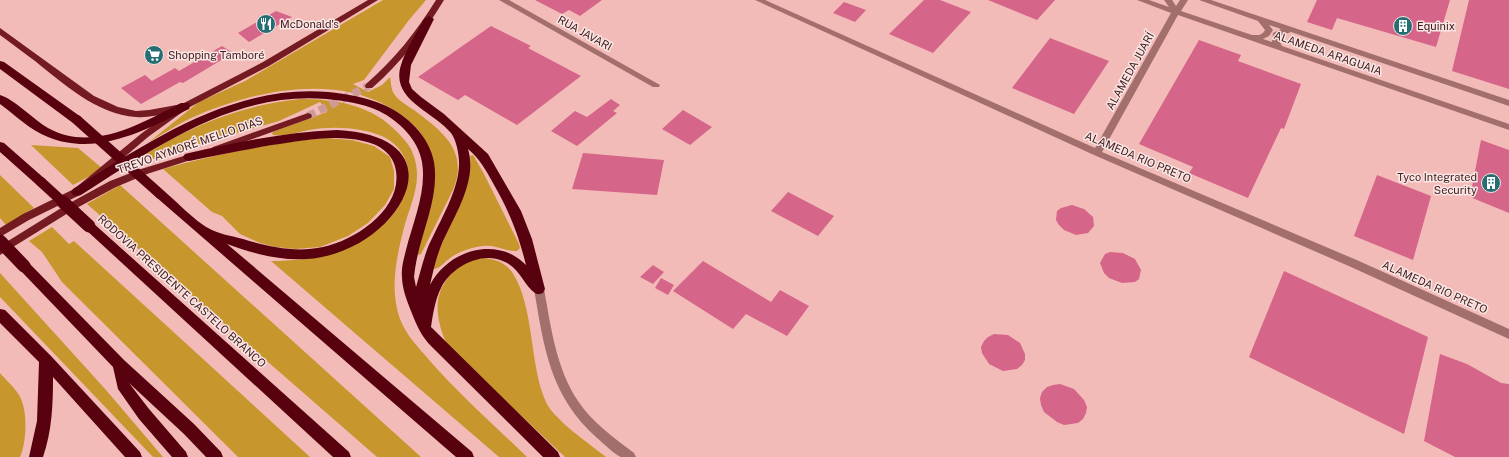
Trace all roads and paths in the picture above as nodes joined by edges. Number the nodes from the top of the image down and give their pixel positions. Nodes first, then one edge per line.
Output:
1 (374, 0) edge
2 (440, 0) edge
3 (503, 0) edge
4 (759, 0) edge
5 (1141, 0) edge
6 (1168, 0) edge
7 (1184, 0) edge
8 (1203, 0) edge
9 (1176, 12) junction
10 (429, 20) junction
11 (1262, 21) junction
12 (1290, 30) junction
13 (0, 31) edge
14 (1246, 37) junction
15 (1280, 49) junction
16 (0, 64) edge
17 (656, 85) dead end
18 (369, 86) tunnel mouth
19 (0, 98) edge
20 (1509, 103) edge
21 (185, 106) junction
22 (308, 116) tunnel mouth
23 (1509, 127) edge
24 (457, 132) junction
25 (0, 146) edge
26 (1097, 153) junction
27 (188, 158) junction
28 (77, 192) junction
29 (205, 232) junction
30 (0, 233) edge
31 (0, 240) edge
32 (0, 251) edge
33 (539, 289) junction
34 (418, 310) junction
35 (0, 314) edge
36 (424, 328) junction
37 (1509, 334) edge
38 (46, 360) junction
39 (119, 364) junction
40 (36, 457) edge
41 (135, 457) edge
42 (181, 457) edge
43 (216, 457) edge
44 (344, 457) edge
45 (467, 457) edge
46 (553, 457) edge
47 (630, 457) edge

1 - 21 main road
2 - 10 main road
3 - 17 street, RUA JAVARI
4 - 26 street, ALAMEDA RIO PRETO
5 - 9 street, ALAMEDA ARAGUAIA
6 - 9 street
7 - 9 street, ALAMEDA JUARÍ
8 - 11 street, ALAMEDA ARAGUAIA
9 - 14 street, ALAMEDA ARAGUAIA
9 - 26 street, ALAMEDA JUARÍ
10 - 18 main road
10 - 24 highway
11 - 12 street, ALAMEDA ARAGUAIA
11 - 14 street
12 - 15 street
12 - 20 street, ALAMEDA ARAGUAIA
13 - 21 main road
14 - 15 street, ALAMEDA ARAGUAIA
15 - 23 street, ALAMEDA ARAGUAIA
16 - 29 highway, bridge
19 - 21 highway
21 - 28 main road, TREVO AYMORÉ MELLO DIAS
22 - 27 main road, TREVO AYMORÉ MELLO DIAS
24 - 33 highway
24 - 34 highway
25 - 44 highway, RODOVIA PRESIDENTE CASTELO BRANCO, bridge
26 - 37 street, ALAMEDA RIO PRETO
27 - 29 highway
27 - 32 main road, TREVO AYMORÉ MELLO DIAS
28 - 30 main road, TREVO AYMORÉ MELLO DIAS
28 - 34 highway
29 - 45 highway
31 - 39 highway, bridge
33 - 36 highway
33 - 47 street
34 - 36 highway
35 - 38 highway
36 - 46 highway
38 - 40 highway
38 - 41 highway
39 - 42 highway
39 - 43 highway

